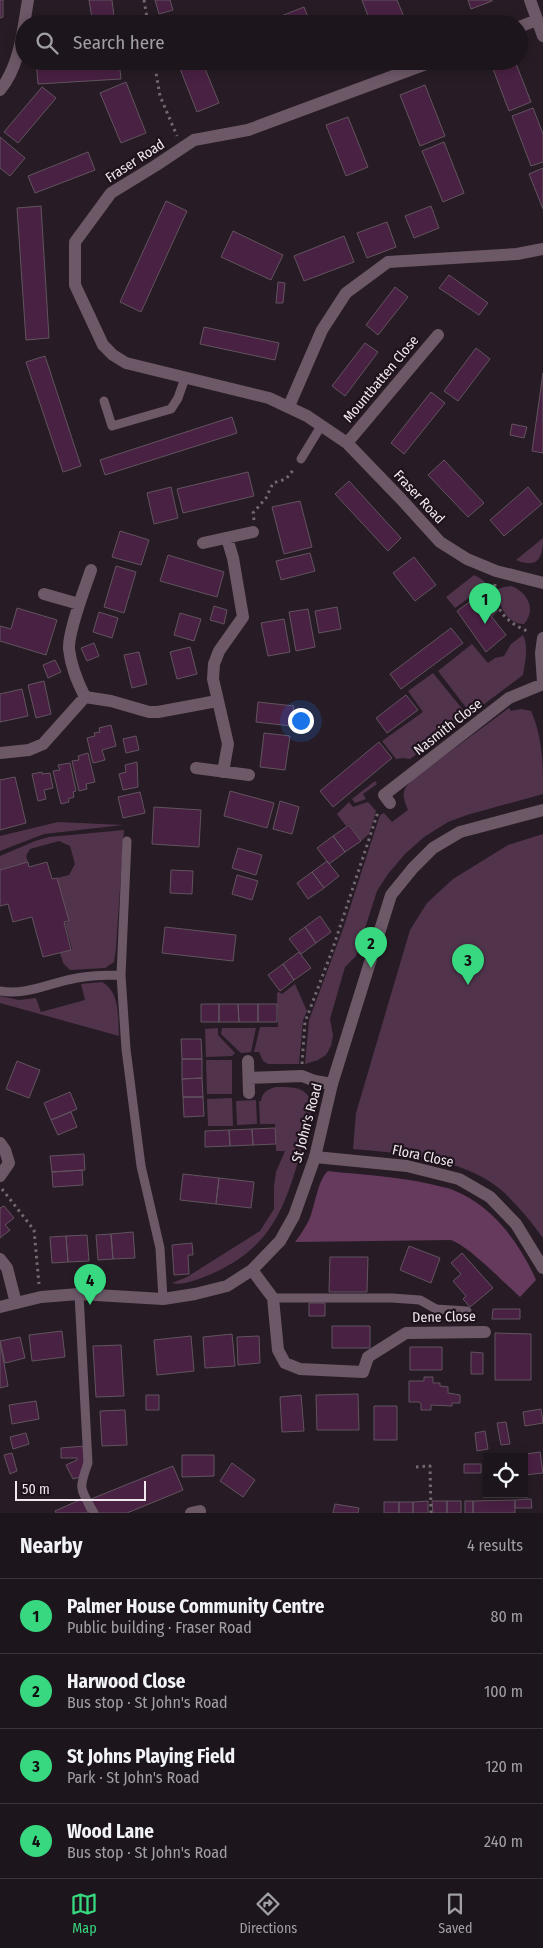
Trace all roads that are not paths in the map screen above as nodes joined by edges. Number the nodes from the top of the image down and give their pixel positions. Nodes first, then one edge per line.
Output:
1 (28, 0) edge
2 (530, 0) edge
3 (25, 15) edge
4 (537, 20) junction
5 (528, 24) edge
6 (543, 36) edge
7 (15, 62) edge
8 (410, 70) edge
9 (0, 90) edge
10 (543, 249) edge
11 (438, 335) dead end
12 (185, 378) junction
13 (104, 401) dead end
14 (289, 406) junction
15 (321, 426) junction
16 (347, 443) junction
17 (301, 459) road end
18 (253, 532) road end
19 (227, 538) junction
20 (203, 543) dead end
21 (91, 570) dead end
22 (543, 583) edge
23 (44, 594) dead end
24 (79, 604) junction
25 (540, 636) edge
26 (543, 683) edge
27 (85, 697) junction
28 (217, 701) junction
29 (0, 753) edge
30 (196, 768) dead end
31 (223, 772) junction
32 (249, 775) dead end
33 (390, 803) road end
34 (543, 810) edge
35 (127, 841) dead end
36 (121, 975) junction
37 (0, 991) edge
38 (248, 1061) dead end
39 (249, 1078) junction
40 (332, 1084) junction
41 (249, 1094) dead end
42 (0, 1143) edge
43 (315, 1156) junction
44 (0, 1176) edge
45 (0, 1259) edge
46 (543, 1268) edge
47 (252, 1270) junction
48 (80, 1294) junction
49 (273, 1298) junction
50 (163, 1299) junction
51 (16, 1303) junction
52 (0, 1307) edge
53 (467, 1310) dead end
54 (485, 1332) dead end
55 (94, 1513) edge

1 - 3 street
2 - 4 street
4 - 5 street
4 - 6 street
7 - 9 street
8 - 12 street, Fraser Road
10 - 14 street
11 - 16 street, Mountbatten Close
12 - 13 lane
12 - 14 street, Fraser Road
14 - 15 street, Fraser Road
15 - 16 street, Fraser Road
15 - 17 lane
16 - 22 street, Fraser Road
18 - 19 street
19 - 20 street
19 - 28 street
21 - 24 street
23 - 24 street
24 - 27 street
25 - 26 street
26 - 33 street, Nasmith Close
27 - 28 street
27 - 29 street
28 - 31 street
30 - 31 street
31 - 32 street
34 - 40 street, St John's Road
35 - 36 lane
36 - 37 lane
36 - 50 lane
38 - 39 street
39 - 40 street
39 - 41 street
40 - 43 street, St John's Road
42 - 44 street
43 - 46 street, Flora Close
43 - 47 street, St John's Road
45 - 51 street
47 - 49 street
47 - 50 street, St John's Road
48 - 50 street, St John's Road
48 - 51 street, St John's Road
48 - 55 lane
49 - 53 lane
49 - 54 street, Dene Close
51 - 52 street, St John's Road

